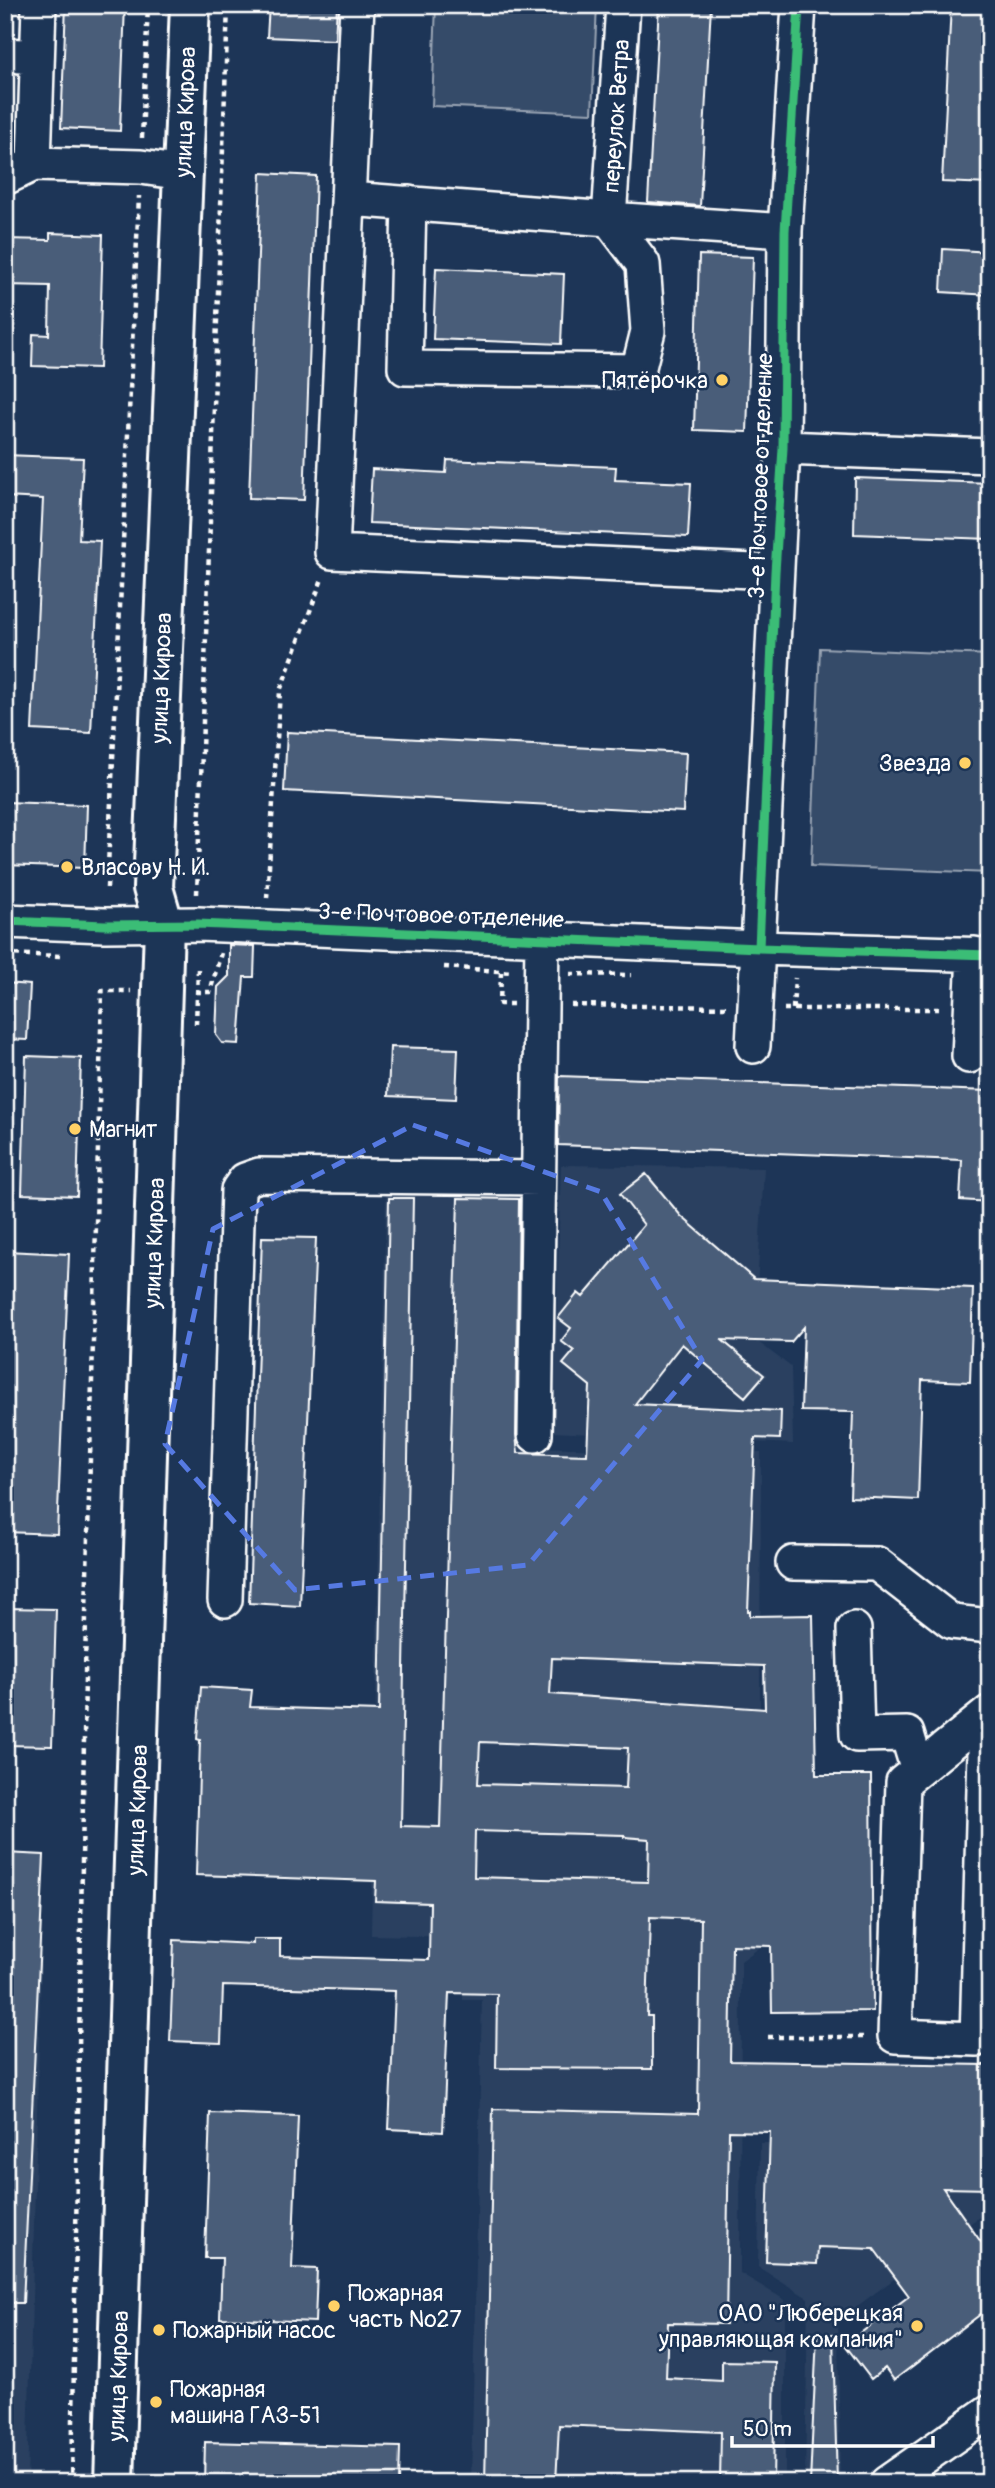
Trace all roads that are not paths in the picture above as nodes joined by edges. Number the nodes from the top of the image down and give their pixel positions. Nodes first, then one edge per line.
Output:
1 (39, 5) edge
2 (190, 5) edge
3 (357, 5) edge
4 (623, 5) edge
5 (799, 5) edge
6 (21, 56) edge
7 (20, 171) edge
8 (183, 173) junction
9 (349, 198) junction
10 (409, 203) junction
11 (609, 219) junction
12 (785, 231) junction
13 (783, 448) junction
14 (990, 456) edge
15 (775, 572) junction
16 (5, 921) edge
17 (164, 926) junction
18 (542, 938) junction
19 (759, 948) junction
20 (982, 954) edge
21 (753, 1046) dead end
22 (969, 1056) dead end
23 (538, 1178) junction
24 (535, 1435) dead end
25 (793, 1563) dead end
26 (225, 1600) dead end
27 (990, 1626) edge
28 (854, 1629) dead end
29 (988, 1714) edge
30 (918, 1770) junction
31 (990, 2411) edge
32 (904, 2478) edge
33 (114, 2483) edge

1 - 6 street
2 - 8 main road, улица Кирова
3 - 9 street
4 - 11 street, переулок Ветра
5 - 12 street, 3-е Почтовое отделение
6 - 7 street
7 - 8 street
8 - 17 main road, улица Кирова
9 - 10 street
9 - 15 street
10 - 11 street
10 - 11 street
11 - 12 street, переулок Ветра
12 - 13 street, 3-е Почтовое отделение
13 - 14 street
13 - 15 street, 3-е Почтовое отделение
15 - 19 street, 3-е Почтовое отделение
16 - 17 street, 3-е Почтовое отделение
17 - 18 street, 3-е Почтовое отделение
17 - 33 main road, улица Кирова
18 - 19 street, 3-е Почтовое отделение
18 - 23 street
19 - 20 street, 3-е Почтовое отделение
19 - 21 street
20 - 22 street
23 - 24 street
23 - 26 street
25 - 27 street
28 - 30 street
29 - 30 street
29 - 30 street
31 - 32 street

